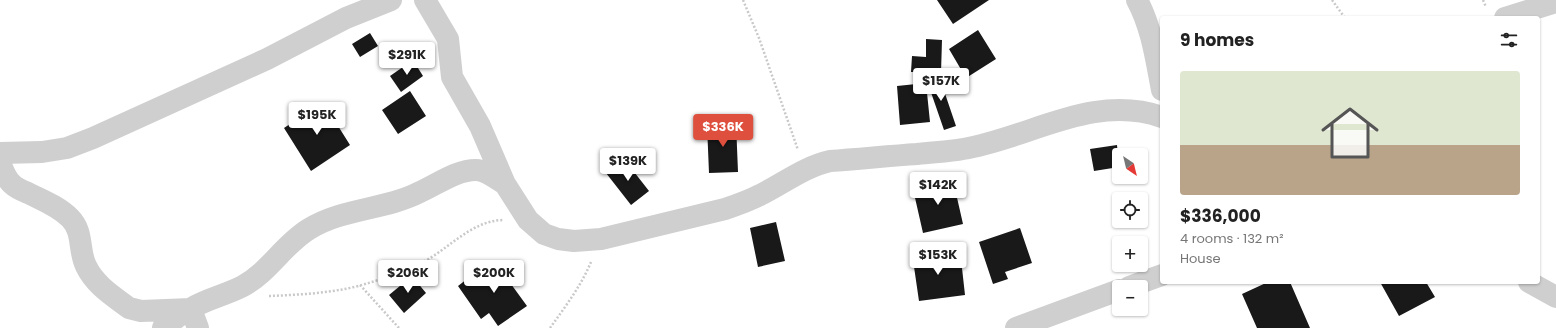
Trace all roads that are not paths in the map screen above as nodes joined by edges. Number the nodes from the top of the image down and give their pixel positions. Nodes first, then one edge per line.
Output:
1 (391, 0) edge
2 (425, 0) edge
3 (1137, 0) edge
4 (1556, 2) edge
5 (1511, 16) edge
6 (1160, 79) edge
7 (1160, 116) edge
8 (0, 153) edge
9 (0, 163) edge
10 (505, 184) junction
11 (1160, 276) edge
12 (1148, 280) edge
13 (1533, 284) edge
14 (1112, 293) edge
15 (1556, 297) edge
16 (194, 318) edge
17 (163, 328) edge
18 (1016, 328) edge

1 - 8 street
2 - 10 street
3 - 6 street
4 - 5 street
7 - 10 street
9 - 16 street
10 - 16 street
11 - 12 street
13 - 15 street
14 - 18 street
16 - 17 street

